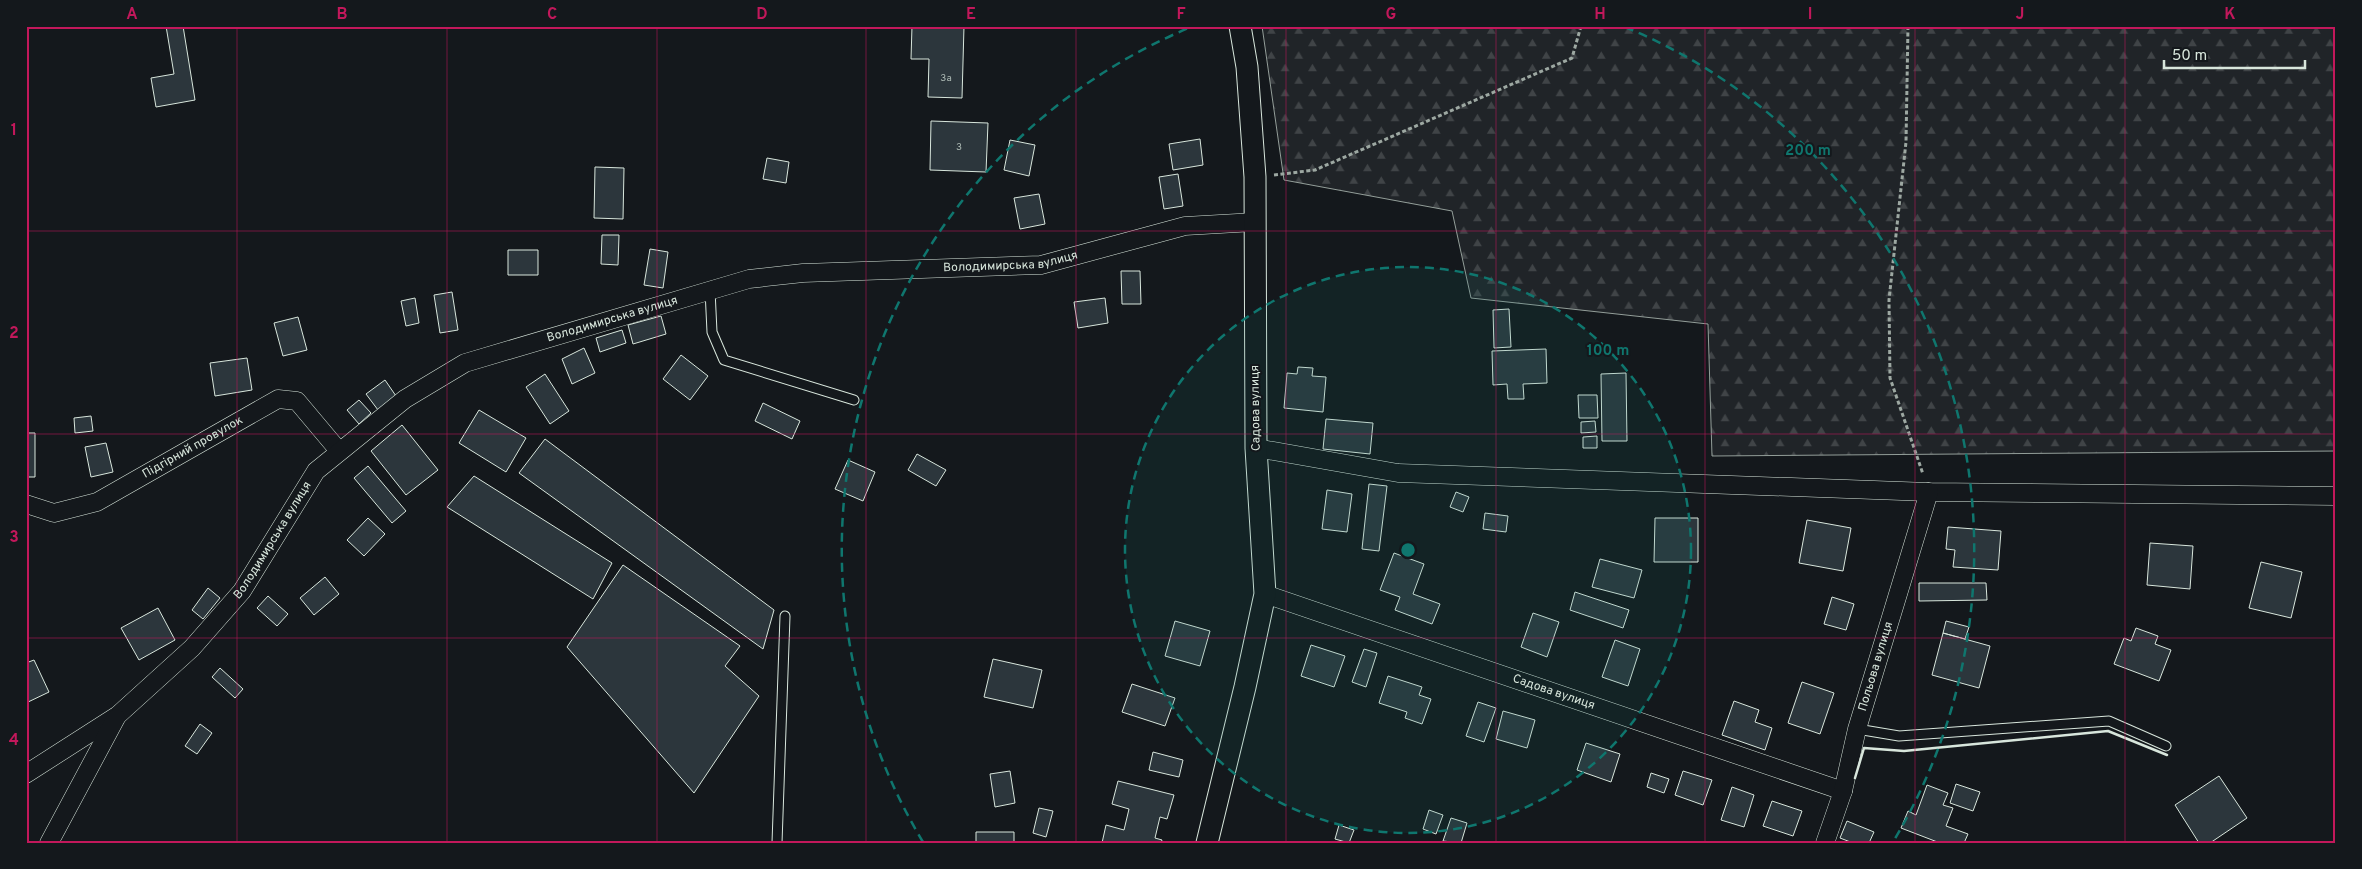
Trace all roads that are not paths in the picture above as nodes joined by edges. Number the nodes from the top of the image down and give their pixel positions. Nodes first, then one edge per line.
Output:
1 (1240, 26) edge
2 (1255, 222) junction
3 (710, 290) junction
4 (854, 400) dead end
5 (1256, 448) junction
6 (339, 451) junction
7 (1929, 492) junction
8 (2336, 496) edge
9 (26, 504) edge
10 (1265, 594) junction
11 (785, 616) dead end
12 (118, 715) junction
13 (1857, 729) junction
14 (2166, 746) dead end
15 (26, 774) edge
16 (1843, 791) junction
17 (49, 843) edge
18 (777, 843) edge
19 (1207, 843) edge
20 (1825, 843) edge

1 - 2 street, Садова вулиця
2 - 3 street, Володимирська вулиця
2 - 5 street, Садова вулиця
3 - 4 lane
3 - 6 street, Володимирська вулиця
5 - 7 street
5 - 10 street, Садова вулиця
6 - 9 street, Підгірний провулок
6 - 12 street, Володимирська вулиця
7 - 8 street
7 - 13 street, Польова вулиця
10 - 16 street, Садова вулиця
10 - 19 street, Садова вулиця
11 - 18 lane
12 - 15 street, Володимирська вулиця
12 - 17 street, Володимирська вулиця
13 - 14 lane
13 - 16 street, Польова вулиця
16 - 20 street, Польова вулиця

